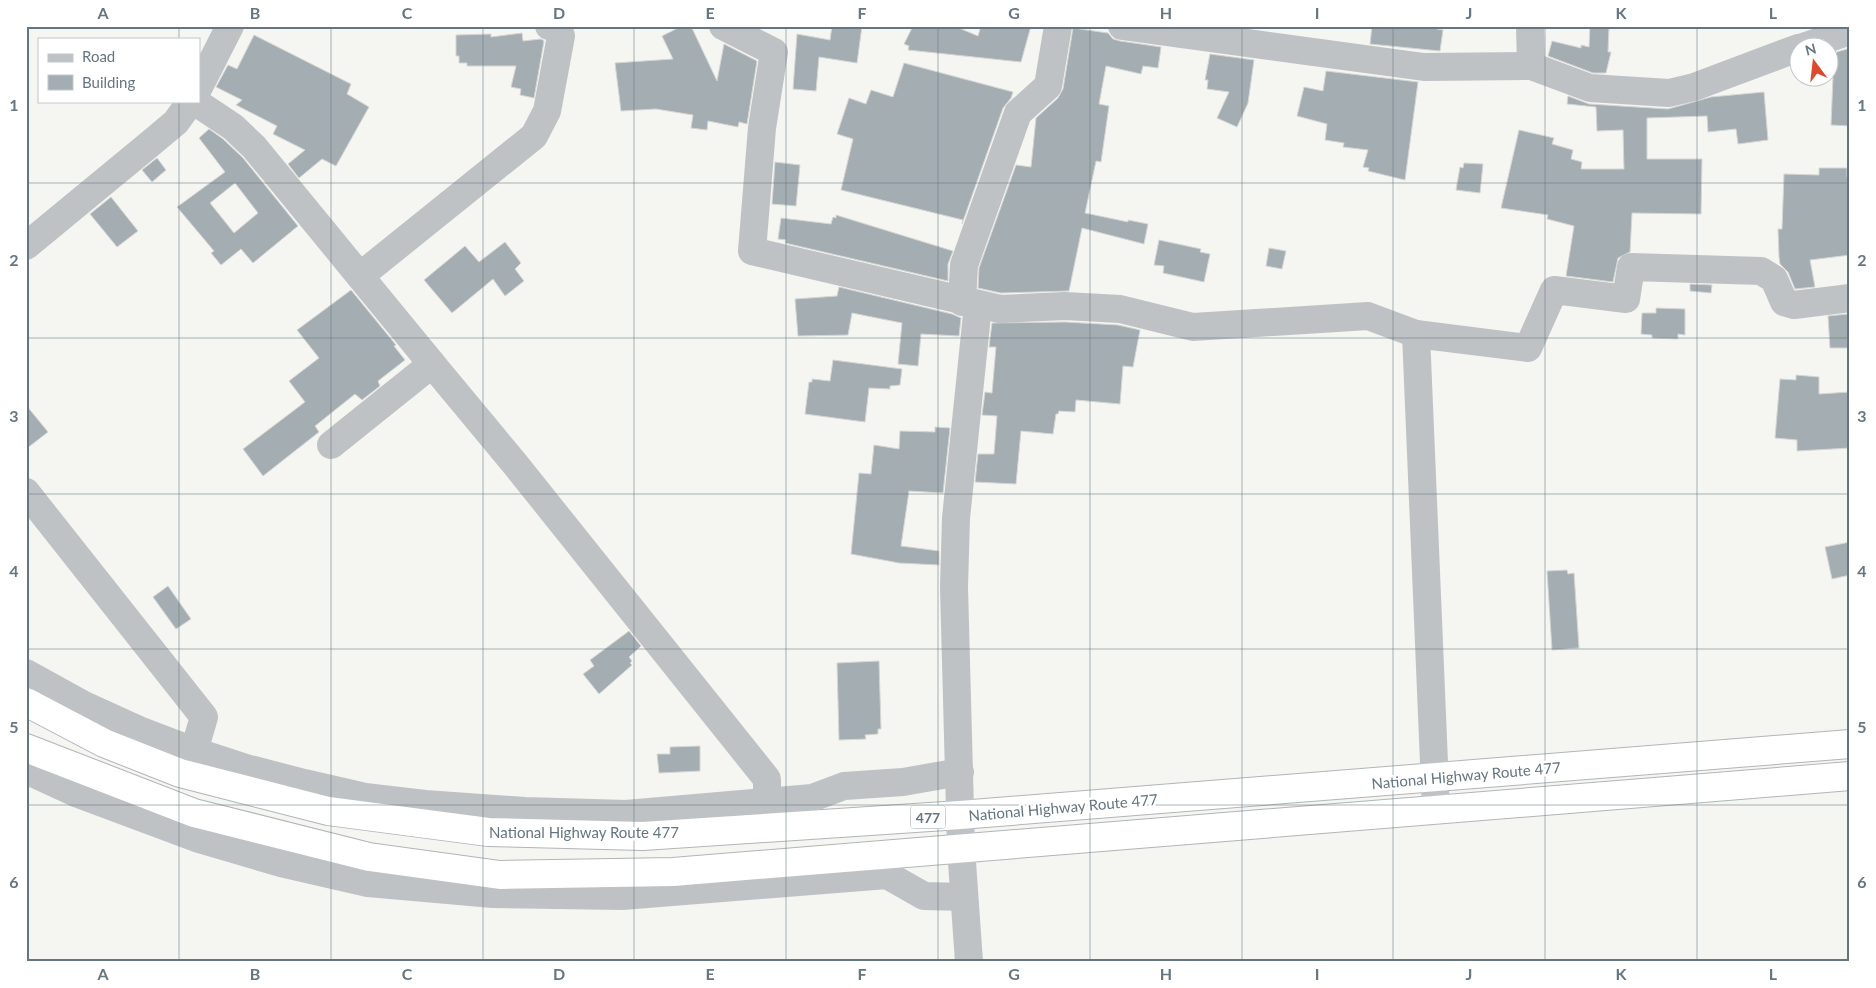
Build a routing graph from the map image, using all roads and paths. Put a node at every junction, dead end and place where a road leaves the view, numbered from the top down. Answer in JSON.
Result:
{"nodes":[{"id":1,"x":230,"y":26,"type":"edge"},
{"id":2,"x":548,"y":26,"type":"edge"},
{"id":3,"x":723,"y":26,"type":"edge"},
{"id":4,"x":1058,"y":26,"type":"edge"},
{"id":5,"x":1122,"y":26,"type":"edge"},
{"id":6,"x":1530,"y":26,"type":"edge"},
{"id":7,"x":1850,"y":31,"type":"edge"},
{"id":8,"x":1829,"y":38,"type":"edge"},
{"id":9,"x":1788,"y":52,"type":"edge"},
{"id":10,"x":1530,"y":66,"type":"junction"},
{"id":11,"x":200,"y":85,"type":"edge"},
{"id":12,"x":191,"y":102,"type":"edge"},
{"id":13,"x":194,"y":102,"type":"edge"},
{"id":14,"x":26,"y":246,"type":"edge"},
{"id":15,"x":360,"y":276,"type":"junction"},
{"id":16,"x":1850,"y":298,"type":"edge"},
{"id":17,"x":970,"y":303,"type":"junction"},
{"id":18,"x":1416,"y":334,"type":"junction"},
{"id":19,"x":432,"y":364,"type":"junction"},
{"id":20,"x":331,"y":445,"type":"dead end"},
{"id":21,"x":26,"y":492,"type":"edge"},
{"id":22,"x":26,"y":673,"type":"edge"},
{"id":23,"x":26,"y":702,"type":"edge"},
{"id":24,"x":1850,"y":744,"type":"edge"},
{"id":25,"x":26,"y":748,"type":"edge"},
{"id":26,"x":194,"y":751,"type":"junction"},
{"id":27,"x":26,"y":770,"type":"edge"},
{"id":28,"x":960,"y":772,"type":"junction"},
{"id":29,"x":1850,"y":776,"type":"edge"},
{"id":30,"x":1434,"y":777,"type":"junction"},
{"id":31,"x":1436,"y":810,"type":"junction"},
{"id":32,"x":767,"y":815,"type":"junction"},
{"id":33,"x":960,"y":815,"type":"junction"},
{"id":34,"x":961,"y":848,"type":"junction"},
{"id":35,"x":964,"y":897,"type":"junction"},
{"id":36,"x":969,"y":962,"type":"edge"}],
"edges":[{"from":1,"to":11,"type":"street"},
{"from":2,"to":15,"type":"street"},
{"from":3,"to":17,"type":"street"},
{"from":4,"to":17,"type":"street"},
{"from":5,"to":10,"type":"street"},
{"from":6,"to":10,"type":"street"},
{"from":7,"to":8,"type":"street"},
{"from":9,"to":10,"type":"street"},
{"from":12,"to":14,"type":"street"},
{"from":13,"to":15,"type":"street"},
{"from":15,"to":19,"type":"street"},
{"from":16,"to":18,"type":"street"},
{"from":17,"to":18,"type":"street"},
{"from":17,"to":28,"type":"street"},
{"from":18,"to":30,"type":"street"},
{"from":19,"to":20,"type":"street"},
{"from":19,"to":32,"type":"street"},
{"from":21,"to":26,"type":"street"},
{"from":22,"to":26,"type":"street"},
{"from":23,"to":32,"type":"highway","name":"National Highway Route 477","number":"477"},
{"from":24,"to":30,"type":"highway","name":"National Highway Route 477","number":"477"},
{"from":25,"to":34,"type":"highway","number":"477"},
{"from":26,"to":32,"type":"street"},
{"from":27,"to":35,"type":"street"},
{"from":28,"to":32,"type":"street"},
{"from":28,"to":33,"type":"street"},
{"from":29,"to":31,"type":"highway","number":"477"},
{"from":30,"to":31,"type":"street"},
{"from":30,"to":33,"type":"highway","name":"National Highway Route 477","number":"477"},
{"from":31,"to":34,"type":"highway","number":"477"},
{"from":32,"to":33,"type":"highway","name":"National Highway Route 477","number":"477"},
{"from":33,"to":34,"type":"street"},
{"from":34,"to":35,"type":"street"},
{"from":35,"to":36,"type":"street"}]}
